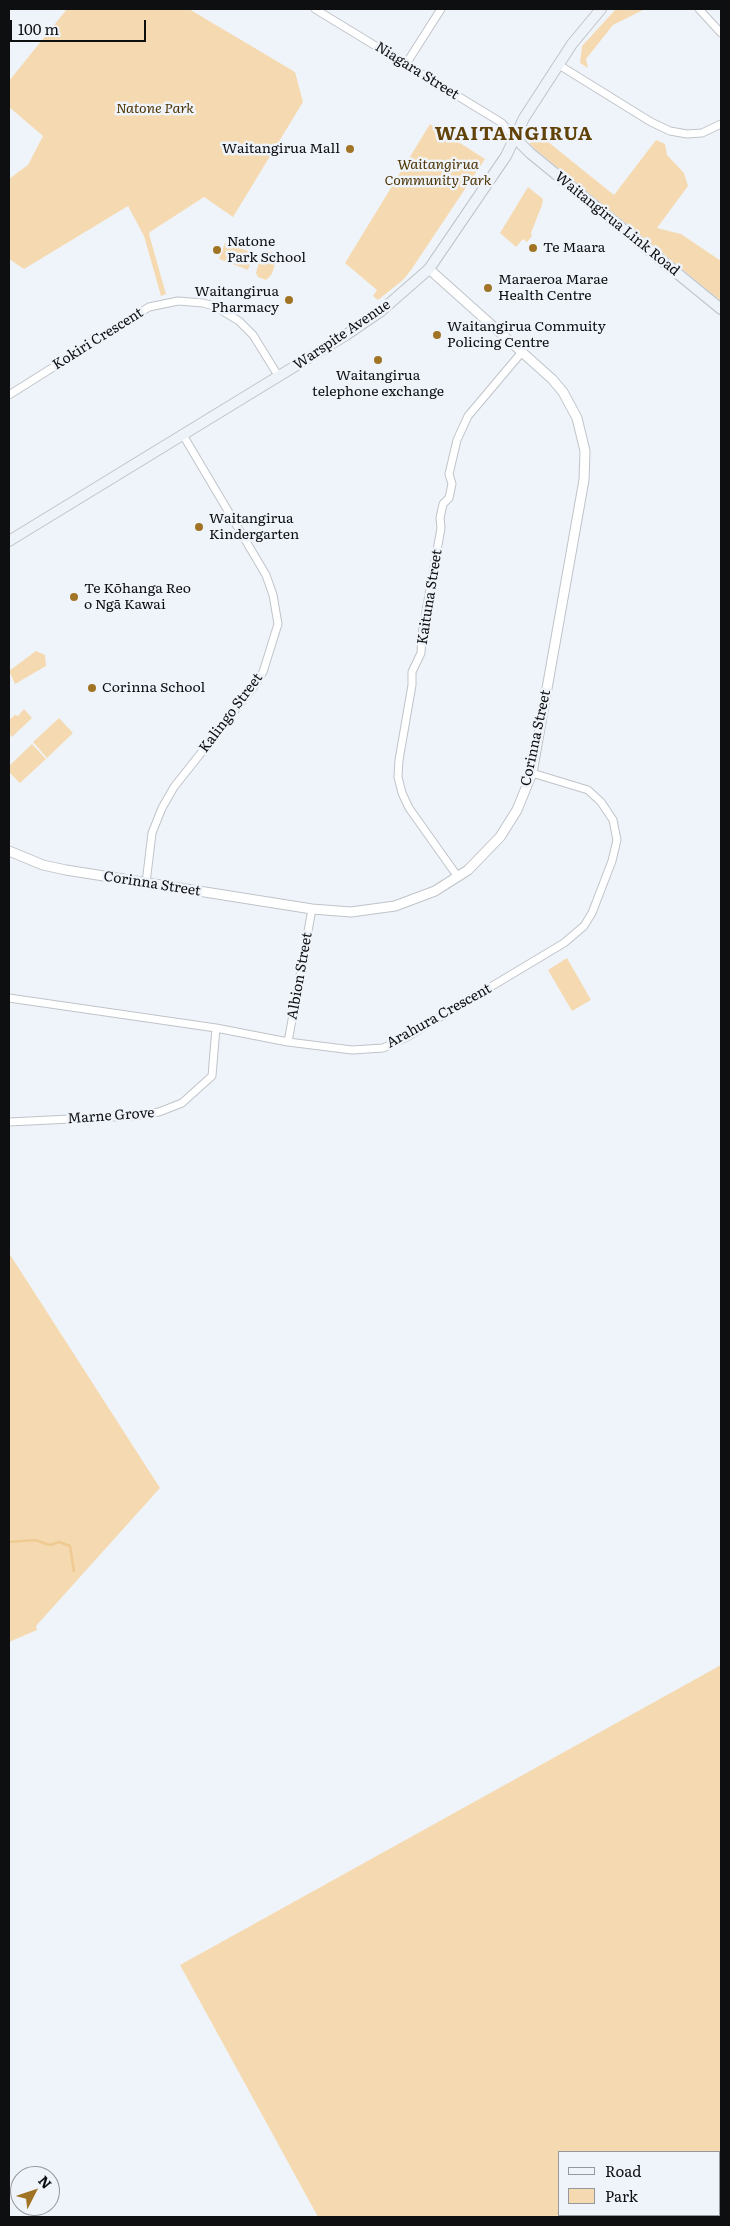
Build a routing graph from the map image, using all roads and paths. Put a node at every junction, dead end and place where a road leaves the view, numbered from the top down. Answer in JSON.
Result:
{"nodes":[{"id":1,"x":315,"y":9,"type":"edge"},
{"id":2,"x":440,"y":9,"type":"edge"},
{"id":3,"x":601,"y":9,"type":"edge"},
{"id":4,"x":698,"y":9,"type":"edge"},
{"id":5,"x":721,"y":32,"type":"edge"},
{"id":6,"x":406,"y":64,"type":"junction"},
{"id":7,"x":559,"y":65,"type":"junction"},
{"id":8,"x":721,"y":124,"type":"edge"},
{"id":9,"x":515,"y":138,"type":"junction"},
{"id":10,"x":428,"y":269,"type":"junction"},
{"id":11,"x":721,"y":309,"type":"edge"},
{"id":12,"x":522,"y":352,"type":"junction"},
{"id":13,"x":279,"y":376,"type":"junction"},
{"id":14,"x":9,"y":394,"type":"edge"},
{"id":15,"x":183,"y":435,"type":"junction"},
{"id":16,"x":9,"y":541,"type":"edge"},
{"id":17,"x":532,"y":773,"type":"junction"},
{"id":18,"x":9,"y":851,"type":"edge"},
{"id":19,"x":458,"y":877,"type":"junction"},
{"id":20,"x":146,"y":883,"type":"junction"},
{"id":21,"x":312,"y":909,"type":"junction"},
{"id":22,"x":9,"y":998,"type":"edge"},
{"id":23,"x":216,"y":1028,"type":"junction"},
{"id":24,"x":288,"y":1042,"type":"junction"},
{"id":25,"x":9,"y":1122,"type":"edge"}],
"edges":[{"from":1,"to":6,"type":"street","name":"Niagara Street"},
{"from":2,"to":6,"type":"street"},
{"from":3,"to":7,"type":"main road","name":"Warspite Avenue"},
{"from":4,"to":5,"type":"street"},
{"from":6,"to":9,"type":"street","name":"Niagara Street"},
{"from":7,"to":8,"type":"street"},
{"from":7,"to":9,"type":"main road","name":"Warspite Avenue"},
{"from":9,"to":10,"type":"main road","name":"Warspite Avenue"},
{"from":9,"to":11,"type":"main road","name":"Waitangirua Link Road"},
{"from":10,"to":12,"type":"street","name":"Corinna Street"},
{"from":10,"to":13,"type":"main road","name":"Warspite Avenue"},
{"from":12,"to":17,"type":"street","name":"Corinna Street"},
{"from":12,"to":19,"type":"street","name":"Kaituna Street"},
{"from":13,"to":14,"type":"street","name":"Kokiri Crescent"},
{"from":13,"to":15,"type":"main road","name":"Warspite Avenue"},
{"from":15,"to":16,"type":"main road","name":"Warspite Avenue"},
{"from":15,"to":20,"type":"street","name":"Kalingo Street"},
{"from":17,"to":19,"type":"street","name":"Corinna Street"},
{"from":17,"to":24,"type":"street","name":"Arahura Crescent"},
{"from":18,"to":20,"type":"street","name":"Corinna Street"},
{"from":19,"to":21,"type":"street","name":"Corinna Street"},
{"from":20,"to":21,"type":"street","name":"Corinna Street"},
{"from":21,"to":24,"type":"street","name":"Albion Street"},
{"from":22,"to":23,"type":"street","name":"Arahura Crescent"},
{"from":23,"to":24,"type":"street","name":"Arahura Crescent"},
{"from":23,"to":25,"type":"street","name":"Marne Grove"}]}
